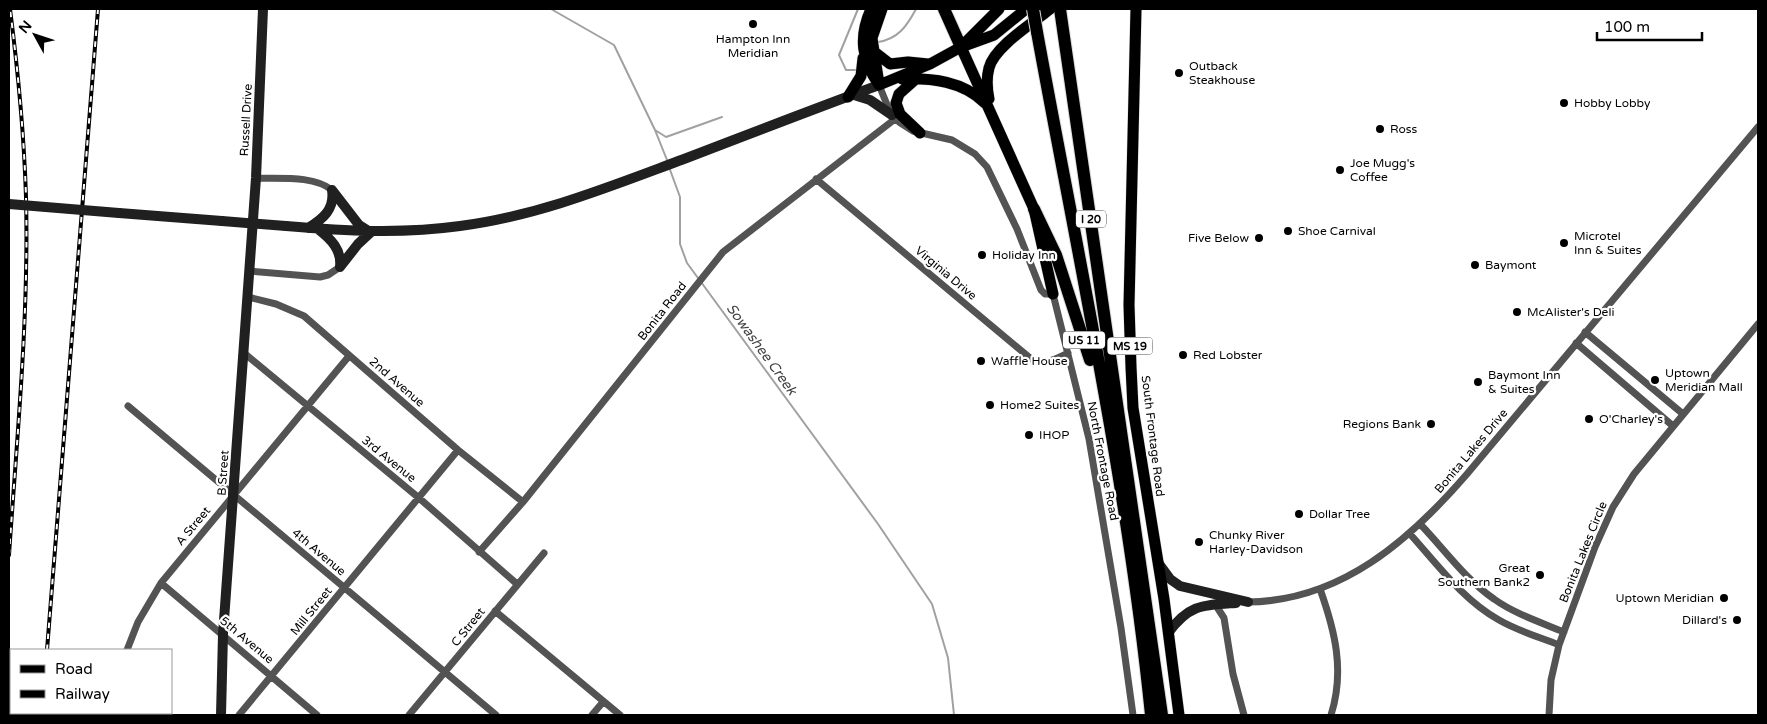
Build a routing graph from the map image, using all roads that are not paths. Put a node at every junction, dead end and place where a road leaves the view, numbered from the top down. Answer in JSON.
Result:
{"nodes":[{"id":1,"x":263,"y":9,"type":"edge"},
{"id":2,"x":870,"y":9,"type":"edge"},
{"id":3,"x":882,"y":9,"type":"edge"},
{"id":4,"x":944,"y":9,"type":"edge"},
{"id":5,"x":999,"y":9,"type":"edge"},
{"id":6,"x":1026,"y":9,"type":"edge"},
{"id":7,"x":1033,"y":9,"type":"edge"},
{"id":8,"x":1129,"y":9,"type":"edge"},
{"id":9,"x":1136,"y":9,"type":"edge"},
{"id":10,"x":1057,"y":10,"type":"edge"},
{"id":11,"x":1135,"y":25,"type":"junction"},
{"id":12,"x":961,"y":47,"type":"junction"},
{"id":13,"x":868,"y":52,"type":"junction"},
{"id":14,"x":934,"y":62,"type":"junction"},
{"id":15,"x":916,"y":79,"type":"junction"},
{"id":16,"x":894,"y":80,"type":"junction"},
{"id":17,"x":879,"y":85,"type":"junction"},
{"id":18,"x":851,"y":96,"type":"junction"},
{"id":19,"x":990,"y":108,"type":"junction"},
{"id":20,"x":893,"y":117,"type":"junction"},
{"id":21,"x":1758,"y":126,"type":"edge"},
{"id":22,"x":920,"y":133,"type":"junction"},
{"id":23,"x":256,"y":178,"type":"junction"},
{"id":24,"x":816,"y":179,"type":"junction"},
{"id":25,"x":332,"y":190,"type":"junction"},
{"id":26,"x":9,"y":204,"type":"edge"},
{"id":27,"x":1034,"y":209,"type":"junction"},
{"id":28,"x":307,"y":228,"type":"junction"},
{"id":29,"x":318,"y":229,"type":"junction"},
{"id":30,"x":251,"y":232,"type":"joint"},
{"id":31,"x":371,"y":232,"type":"junction"},
{"id":32,"x":340,"y":267,"type":"junction"},
{"id":33,"x":249,"y":271,"type":"junction"},
{"id":34,"x":1053,"y":294,"type":"junction"},
{"id":35,"x":248,"y":297,"type":"junction"},
{"id":36,"x":1758,"y":324,"type":"edge"},
{"id":37,"x":1585,"y":332,"type":"junction"},
{"id":38,"x":1576,"y":343,"type":"junction"},
{"id":39,"x":244,"y":353,"type":"junction"},
{"id":40,"x":1068,"y":353,"type":"junction"},
{"id":41,"x":349,"y":356,"type":"junction"},
{"id":42,"x":1105,"y":405,"type":"junction"},
{"id":43,"x":128,"y":406,"type":"dead end"},
{"id":44,"x":308,"y":407,"type":"junction"},
{"id":45,"x":1683,"y":414,"type":"junction"},
{"id":46,"x":1673,"y":426,"type":"junction"},
{"id":47,"x":458,"y":450,"type":"junction"},
{"id":48,"x":234,"y":495,"type":"junction"},
{"id":49,"x":419,"y":498,"type":"junction"},
{"id":50,"x":523,"y":502,"type":"junction"},
{"id":51,"x":1420,"y":524,"type":"junction"},
{"id":52,"x":1410,"y":534,"type":"junction"},
{"id":53,"x":479,"y":552,"type":"junction"},
{"id":54,"x":544,"y":553,"type":"dead end"},
{"id":55,"x":1158,"y":562,"type":"junction"},
{"id":56,"x":161,"y":583,"type":"junction"},
{"id":57,"x":517,"y":584,"type":"junction"},
{"id":58,"x":344,"y":587,"type":"junction"},
{"id":59,"x":1320,"y":589,"type":"junction"},
{"id":60,"x":1248,"y":602,"type":"junction"},
{"id":61,"x":1215,"y":604,"type":"junction"},
{"id":62,"x":495,"y":611,"type":"junction"},
{"id":63,"x":1564,"y":632,"type":"junction"},
{"id":64,"x":1168,"y":633,"type":"junction"},
{"id":65,"x":223,"y":634,"type":"junction"},
{"id":66,"x":1559,"y":645,"type":"junction"},
{"id":67,"x":127,"y":649,"type":"edge"},
{"id":68,"x":445,"y":672,"type":"junction"},
{"id":69,"x":273,"y":677,"type":"junction"},
{"id":70,"x":603,"y":702,"type":"junction"},
{"id":71,"x":222,"y":715,"type":"edge"},
{"id":72,"x":239,"y":715,"type":"edge"},
{"id":73,"x":317,"y":715,"type":"edge"},
{"id":74,"x":409,"y":715,"type":"edge"},
{"id":75,"x":496,"y":715,"type":"edge"},
{"id":76,"x":592,"y":715,"type":"edge"},
{"id":77,"x":620,"y":715,"type":"edge"},
{"id":78,"x":1133,"y":715,"type":"edge"},
{"id":79,"x":1151,"y":715,"type":"edge"},
{"id":80,"x":1162,"y":715,"type":"edge"},
{"id":81,"x":1179,"y":715,"type":"edge"},
{"id":82,"x":1244,"y":715,"type":"edge"},
{"id":83,"x":1331,"y":715,"type":"edge"},
{"id":84,"x":1549,"y":715,"type":"edge"}],
"edges":[{"from":1,"to":23,"type":"main road","name":"Russell Drive"},
{"from":2,"to":13,"type":"main road"},
{"from":3,"to":13,"type":"main road"},
{"from":4,"to":12,"type":"highway"},
{"from":5,"to":12,"type":"main road"},
{"from":6,"to":12,"type":"main road"},
{"from":7,"to":42,"type":"highway","number":"I 20","bridge":true},
{"from":8,"to":11,"type":"main road"},
{"from":9,"to":11,"type":"main road","name":"South Frontage Road","number":"MS 19"},
{"from":10,"to":19,"type":"main road"},
{"from":10,"to":80,"type":"highway","number":"I 20"},
{"from":11,"to":55,"type":"main road","name":"South Frontage Road","number":"MS 19"},
{"from":12,"to":14,"type":"main road"},
{"from":12,"to":19,"type":"main road"},
{"from":13,"to":14,"type":"main road"},
{"from":13,"to":17,"type":"main road"},
{"from":13,"to":18,"type":"main road"},
{"from":14,"to":15,"type":"main road"},
{"from":14,"to":16,"type":"main road"},
{"from":15,"to":16,"type":"main road","number":"US 11"},
{"from":15,"to":19,"type":"main road","number":"US 11"},
{"from":15,"to":22,"type":"main road"},
{"from":16,"to":17,"type":"main road","number":"US 11"},
{"from":17,"to":18,"type":"main road"},
{"from":17,"to":20,"type":"street"},
{"from":18,"to":20,"type":"main road"},
{"from":18,"to":31,"type":"main road"},
{"from":19,"to":27,"type":"main road","number":"US 11"},
{"from":20,"to":22,"type":"street"},
{"from":20,"to":24,"type":"street","name":"Bonita Road"},
{"from":21,"to":37,"type":"street","name":"Bonita Lakes Drive"},
{"from":22,"to":34,"type":"street"},
{"from":23,"to":25,"type":"street"},
{"from":23,"to":30,"type":"main road","name":"Russell Drive"},
{"from":24,"to":40,"type":"street","name":"Virginia Drive"},
{"from":24,"to":50,"type":"street","name":"Bonita Road"},
{"from":25,"to":28,"type":"main road"},
{"from":25,"to":31,"type":"main road"},
{"from":26,"to":28,"type":"main road","bridge":true},
{"from":27,"to":34,"type":"main road"},
{"from":27,"to":42,"type":"highway","number":"US 11"},
{"from":28,"to":29,"type":"main road"},
{"from":29,"to":31,"type":"main road"},
{"from":29,"to":32,"type":"main road"},
{"from":30,"to":33,"type":"main road","name":"B Street"},
{"from":31,"to":32,"type":"main road"},
{"from":32,"to":33,"type":"street"},
{"from":33,"to":35,"type":"main road","name":"B Street"},
{"from":34,"to":40,"type":"street","name":"North Frontage Road"},
{"from":35,"to":39,"type":"main road","name":"B Street"},
{"from":35,"to":41,"type":"street","name":"2nd Avenue"},
{"from":36,"to":45,"type":"street","name":"Bonita Lakes Circle"},
{"from":37,"to":38,"type":"street","name":"Bonita Lakes Drive"},
{"from":37,"to":45,"type":"street"},
{"from":38,"to":46,"type":"street"},
{"from":38,"to":51,"type":"street","name":"Bonita Lakes Drive"},
{"from":39,"to":44,"type":"street","name":"3rd Avenue"},
{"from":39,"to":48,"type":"main road","name":"B Street"},
{"from":40,"to":78,"type":"street","name":"North Frontage Road"},
{"from":41,"to":44,"type":"street","name":"A Street"},
{"from":41,"to":47,"type":"street","name":"2nd Avenue"},
{"from":42,"to":79,"type":"highway","number":"I 20"},
{"from":43,"to":48,"type":"street","name":"4th Avenue"},
{"from":44,"to":48,"type":"street","name":"A Street"},
{"from":44,"to":49,"type":"street","name":"3rd Avenue"},
{"from":45,"to":46,"type":"street","name":"Bonita Lakes Circle"},
{"from":46,"to":63,"type":"street","name":"Bonita Lakes Circle"},
{"from":47,"to":49,"type":"street","name":"Mill Street"},
{"from":47,"to":50,"type":"street","name":"2nd Avenue"},
{"from":48,"to":56,"type":"street","name":"A Street"},
{"from":48,"to":58,"type":"street","name":"4th Avenue"},
{"from":48,"to":65,"type":"main road","name":"B Street"},
{"from":49,"to":53,"type":"street","name":"3rd Avenue"},
{"from":49,"to":58,"type":"street","name":"Mill Street"},
{"from":50,"to":53,"type":"street","name":"Bonita Road"},
{"from":51,"to":52,"type":"street","name":"Bonita Lakes Drive"},
{"from":51,"to":63,"type":"street"},
{"from":52,"to":59,"type":"street","name":"Bonita Lakes Drive"},
{"from":52,"to":66,"type":"street"},
{"from":53,"to":57,"type":"street","name":"3rd Avenue"},
{"from":54,"to":57,"type":"street","name":"C Street"},
{"from":55,"to":60,"type":"main road"},
{"from":55,"to":64,"type":"main road","name":"South Frontage Road","number":"MS 19"},
{"from":56,"to":65,"type":"street","name":"5th Avenue"},
{"from":56,"to":67,"type":"street","name":"A Street"},
{"from":57,"to":62,"type":"street","name":"C Street"},
{"from":58,"to":68,"type":"street","name":"4th Avenue"},
{"from":58,"to":69,"type":"street","name":"Mill Street"},
{"from":59,"to":60,"type":"street","name":"Bonita Lakes Drive"},
{"from":59,"to":83,"type":"street"},
{"from":60,"to":61,"type":"main road"},
{"from":61,"to":64,"type":"main road"},
{"from":61,"to":82,"type":"street"},
{"from":62,"to":68,"type":"street","name":"C Street"},
{"from":62,"to":70,"type":"street"},
{"from":63,"to":66,"type":"street","name":"Bonita Lakes Circle"},
{"from":64,"to":81,"type":"main road","name":"South Frontage Road","number":"MS 19"},
{"from":65,"to":69,"type":"street","name":"5th Avenue"},
{"from":65,"to":71,"type":"main road","name":"B Street"},
{"from":66,"to":84,"type":"street","name":"Bonita Lakes Circle"},
{"from":68,"to":74,"type":"street","name":"C Street"},
{"from":68,"to":75,"type":"street","name":"4th Avenue"},
{"from":69,"to":72,"type":"street","name":"Mill Street"},
{"from":69,"to":73,"type":"street","name":"5th Avenue"},
{"from":70,"to":76,"type":"street"},
{"from":70,"to":77,"type":"street"}]}
